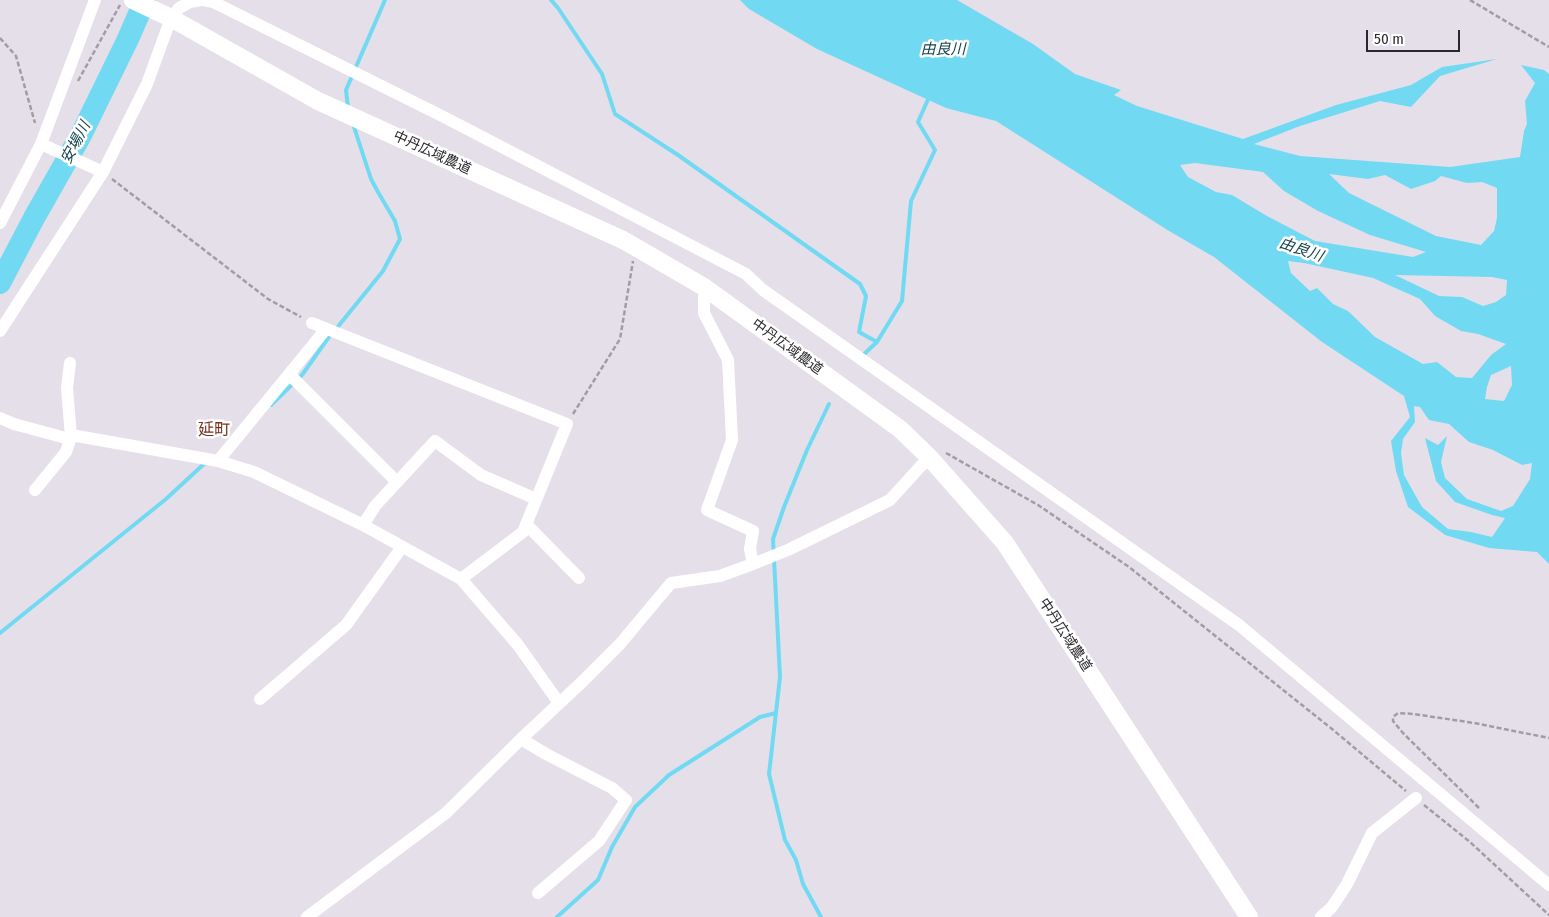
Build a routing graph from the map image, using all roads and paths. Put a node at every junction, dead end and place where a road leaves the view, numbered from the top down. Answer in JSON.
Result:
{"nodes":[{"id":1,"x":95,"y":0,"type":"edge"},
{"id":2,"x":127,"y":0,"type":"edge"},
{"id":3,"x":202,"y":0,"type":"edge"},
{"id":4,"x":1470,"y":0,"type":"edge"},
{"id":5,"x":168,"y":17,"type":"junction"},
{"id":6,"x":0,"y":38,"type":"edge"},
{"id":7,"x":1549,"y":47,"type":"edge"},
{"id":8,"x":74,"y":85,"type":"dead end"},
{"id":9,"x":41,"y":144,"type":"junction"},
{"id":10,"x":103,"y":172,"type":"junction"},
{"id":11,"x":0,"y":223,"type":"edge"},
{"id":12,"x":637,"y":248,"type":"junction"},
{"id":13,"x":704,"y":287,"type":"junction"},
{"id":14,"x":312,"y":323,"type":"joint"},
{"id":15,"x":326,"y":328,"type":"junction"},
{"id":16,"x":0,"y":331,"type":"edge"},
{"id":17,"x":70,"y":363,"type":"dead end"},
{"id":18,"x":289,"y":374,"type":"junction"},
{"id":19,"x":0,"y":418,"type":"edge"},
{"id":20,"x":567,"y":424,"type":"junction"},
{"id":21,"x":71,"y":437,"type":"junction"},
{"id":22,"x":935,"y":454,"type":"junction"},
{"id":23,"x":218,"y":461,"type":"junction"},
{"id":24,"x":397,"y":482,"type":"junction"},
{"id":25,"x":35,"y":490,"type":"dead end"},
{"id":26,"x":536,"y":499,"type":"junction"},
{"id":27,"x":526,"y":524,"type":"junction"},
{"id":28,"x":363,"y":525,"type":"junction"},
{"id":29,"x":402,"y":546,"type":"junction"},
{"id":30,"x":758,"y":562,"type":"junction"},
{"id":31,"x":579,"y":578,"type":"dead end"},
{"id":32,"x":461,"y":579,"type":"junction"},
{"id":33,"x":260,"y":699,"type":"dead end"},
{"id":34,"x":559,"y":703,"type":"junction"},
{"id":35,"x":1549,"y":738,"type":"edge"},
{"id":36,"x":521,"y":739,"type":"junction"},
{"id":37,"x":1416,"y":798,"type":"junction"},
{"id":38,"x":1481,"y":811,"type":"dead end"},
{"id":39,"x":1492,"y":836,"type":"junction"},
{"id":40,"x":1483,"y":854,"type":"junction"},
{"id":41,"x":1549,"y":885,"type":"edge"},
{"id":42,"x":538,"y":893,"type":"dead end"},
{"id":43,"x":1549,"y":915,"type":"edge"},
{"id":44,"x":307,"y":917,"type":"edge"},
{"id":45,"x":1249,"y":917,"type":"edge"},
{"id":46,"x":1321,"y":917,"type":"edge"}],
"edges":[{"from":1,"to":9,"type":"street"},
{"from":2,"to":5,"type":"street","name":"中丹広域農道"},
{"from":2,"to":8,"type":"path"},
{"from":3,"to":5,"type":"street"},
{"from":3,"to":39,"type":"street"},
{"from":4,"to":7,"type":"path"},
{"from":5,"to":10,"type":"street"},
{"from":5,"to":12,"type":"street","name":"中丹広域農道"},
{"from":6,"to":9,"type":"path"},
{"from":9,"to":10,"type":"street"},
{"from":9,"to":11,"type":"street"},
{"from":10,"to":14,"type":"path"},
{"from":10,"to":16,"type":"street"},
{"from":12,"to":13,"type":"street","name":"中丹広域農道"},
{"from":12,"to":20,"type":"path"},
{"from":13,"to":22,"type":"street","name":"中丹広域農道"},
{"from":13,"to":30,"type":"street"},
{"from":14,"to":15,"type":"street"},
{"from":15,"to":18,"type":"street"},
{"from":15,"to":20,"type":"street"},
{"from":17,"to":21,"type":"street"},
{"from":18,"to":23,"type":"street"},
{"from":18,"to":24,"type":"street"},
{"from":19,"to":21,"type":"street"},
{"from":20,"to":26,"type":"street"},
{"from":21,"to":23,"type":"street"},
{"from":21,"to":25,"type":"street"},
{"from":22,"to":30,"type":"street"},
{"from":22,"to":37,"type":"path"},
{"from":22,"to":45,"type":"street","name":"中丹広域農道"},
{"from":23,"to":28,"type":"street"},
{"from":24,"to":26,"type":"street"},
{"from":24,"to":28,"type":"street"},
{"from":26,"to":27,"type":"street"},
{"from":27,"to":31,"type":"street"},
{"from":27,"to":32,"type":"street"},
{"from":28,"to":29,"type":"street"},
{"from":29,"to":32,"type":"street"},
{"from":29,"to":33,"type":"street"},
{"from":30,"to":34,"type":"street"},
{"from":32,"to":34,"type":"street"},
{"from":34,"to":36,"type":"street"},
{"from":35,"to":38,"type":"path"},
{"from":36,"to":42,"type":"street"},
{"from":36,"to":44,"type":"street"},
{"from":37,"to":40,"type":"path"},
{"from":37,"to":46,"type":"street"},
{"from":39,"to":40,"type":"path"},
{"from":39,"to":41,"type":"street"},
{"from":40,"to":43,"type":"path"}]}
